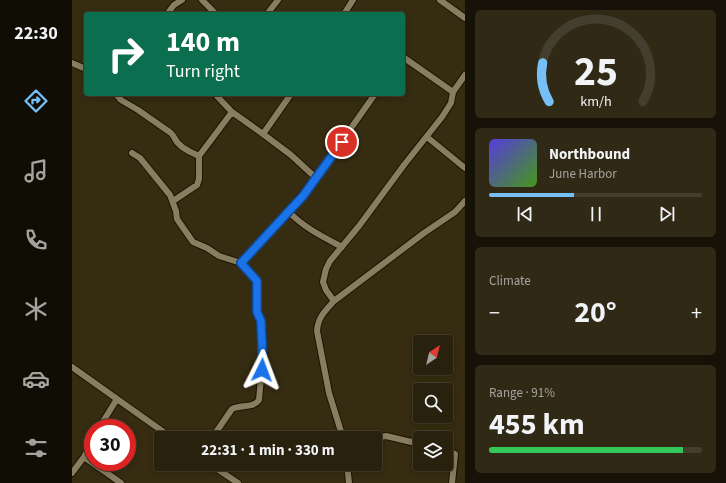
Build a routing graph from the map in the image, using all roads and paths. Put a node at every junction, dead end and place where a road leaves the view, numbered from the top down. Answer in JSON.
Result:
{"nodes":[{"id":1,"x":182,"y":0,"type":"edge"},
{"id":2,"x":202,"y":0,"type":"edge"},
{"id":3,"x":278,"y":0,"type":"edge"},
{"id":4,"x":353,"y":0,"type":"edge"},
{"id":5,"x":440,"y":0,"type":"edge"},
{"id":6,"x":169,"y":12,"type":"edge"},
{"id":7,"x":214,"y":12,"type":"edge"},
{"id":8,"x":269,"y":12,"type":"edge"},
{"id":9,"x":347,"y":12,"type":"edge"},
{"id":10,"x":465,"y":18,"type":"edge"},
{"id":11,"x":405,"y":58,"type":"edge"},
{"id":12,"x":72,"y":63,"type":"edge"},
{"id":13,"x":84,"y":68,"type":"edge"},
{"id":14,"x":465,"y":75,"type":"edge"},
{"id":15,"x":453,"y":92,"type":"junction"},
{"id":16,"x":118,"y":96,"type":"edge"},
{"id":17,"x":217,"y":96,"type":"edge"},
{"id":18,"x":290,"y":96,"type":"edge"},
{"id":19,"x":374,"y":96,"type":"edge"},
{"id":20,"x":232,"y":112,"type":"junction"},
{"id":21,"x":263,"y":134,"type":"junction"},
{"id":22,"x":427,"y":137,"type":"junction"},
{"id":23,"x":132,"y":153,"type":"dead end"},
{"id":24,"x":200,"y":156,"type":"junction"},
{"id":25,"x":465,"y":168,"type":"edge"},
{"id":26,"x":316,"y":178,"type":"junction"},
{"id":27,"x":173,"y":201,"type":"junction"},
{"id":28,"x":465,"y":201,"type":"edge"},
{"id":29,"x":288,"y":212,"type":"junction"},
{"id":30,"x":342,"y":247,"type":"junction"},
{"id":31,"x":241,"y":263,"type":"junction"},
{"id":32,"x":334,"y":301,"type":"junction"},
{"id":33,"x":72,"y":367,"type":"edge"},
{"id":34,"x":117,"y":399,"type":"junction"},
{"id":35,"x":105,"y":419,"type":"edge"},
{"id":36,"x":162,"y":431,"type":"edge"},
{"id":37,"x":217,"y":431,"type":"edge"},
{"id":38,"x":341,"y":431,"type":"edge"},
{"id":39,"x":382,"y":437,"type":"edge"},
{"id":40,"x":413,"y":442,"type":"edge"},
{"id":41,"x":453,"y":454,"type":"edge"},
{"id":42,"x":84,"y":457,"type":"edge"},
{"id":43,"x":453,"y":468,"type":"edge"},
{"id":44,"x":104,"y":471,"type":"edge"},
{"id":45,"x":220,"y":471,"type":"edge"},
{"id":46,"x":348,"y":471,"type":"edge"},
{"id":47,"x":453,"y":471,"type":"edge"},
{"id":48,"x":72,"y":473,"type":"edge"},
{"id":49,"x":121,"y":483,"type":"edge"},
{"id":50,"x":238,"y":483,"type":"edge"},
{"id":51,"x":349,"y":483,"type":"edge"},
{"id":52,"x":452,"y":483,"type":"edge"}],
"edges":[{"from":1,"to":6,"type":"street"},
{"from":2,"to":7,"type":"street"},
{"from":3,"to":8,"type":"street"},
{"from":4,"to":9,"type":"street"},
{"from":5,"to":10,"type":"street"},
{"from":11,"to":15,"type":"street"},
{"from":12,"to":13,"type":"street"},
{"from":14,"to":15,"type":"street"},
{"from":15,"to":22,"type":"street"},
{"from":16,"to":24,"type":"street"},
{"from":17,"to":20,"type":"street"},
{"from":18,"to":21,"type":"street"},
{"from":19,"to":26,"type":"street"},
{"from":20,"to":21,"type":"street"},
{"from":20,"to":24,"type":"street"},
{"from":21,"to":26,"type":"street"},
{"from":22,"to":25,"type":"street"},
{"from":22,"to":30,"type":"street"},
{"from":23,"to":27,"type":"street"},
{"from":24,"to":27,"type":"street"},
{"from":26,"to":29,"type":"street"},
{"from":27,"to":31,"type":"street"},
{"from":28,"to":32,"type":"street"},
{"from":29,"to":30,"type":"street"},
{"from":29,"to":31,"type":"street"},
{"from":30,"to":32,"type":"street"},
{"from":31,"to":37,"type":"street"},
{"from":32,"to":38,"type":"street"},
{"from":33,"to":34,"type":"street"},
{"from":34,"to":35,"type":"street"},
{"from":34,"to":36,"type":"street"},
{"from":39,"to":40,"type":"street"},
{"from":41,"to":43,"type":"street"},
{"from":42,"to":48,"type":"street"},
{"from":44,"to":49,"type":"street"},
{"from":45,"to":50,"type":"street"},
{"from":46,"to":51,"type":"street"},
{"from":47,"to":52,"type":"street"}]}
